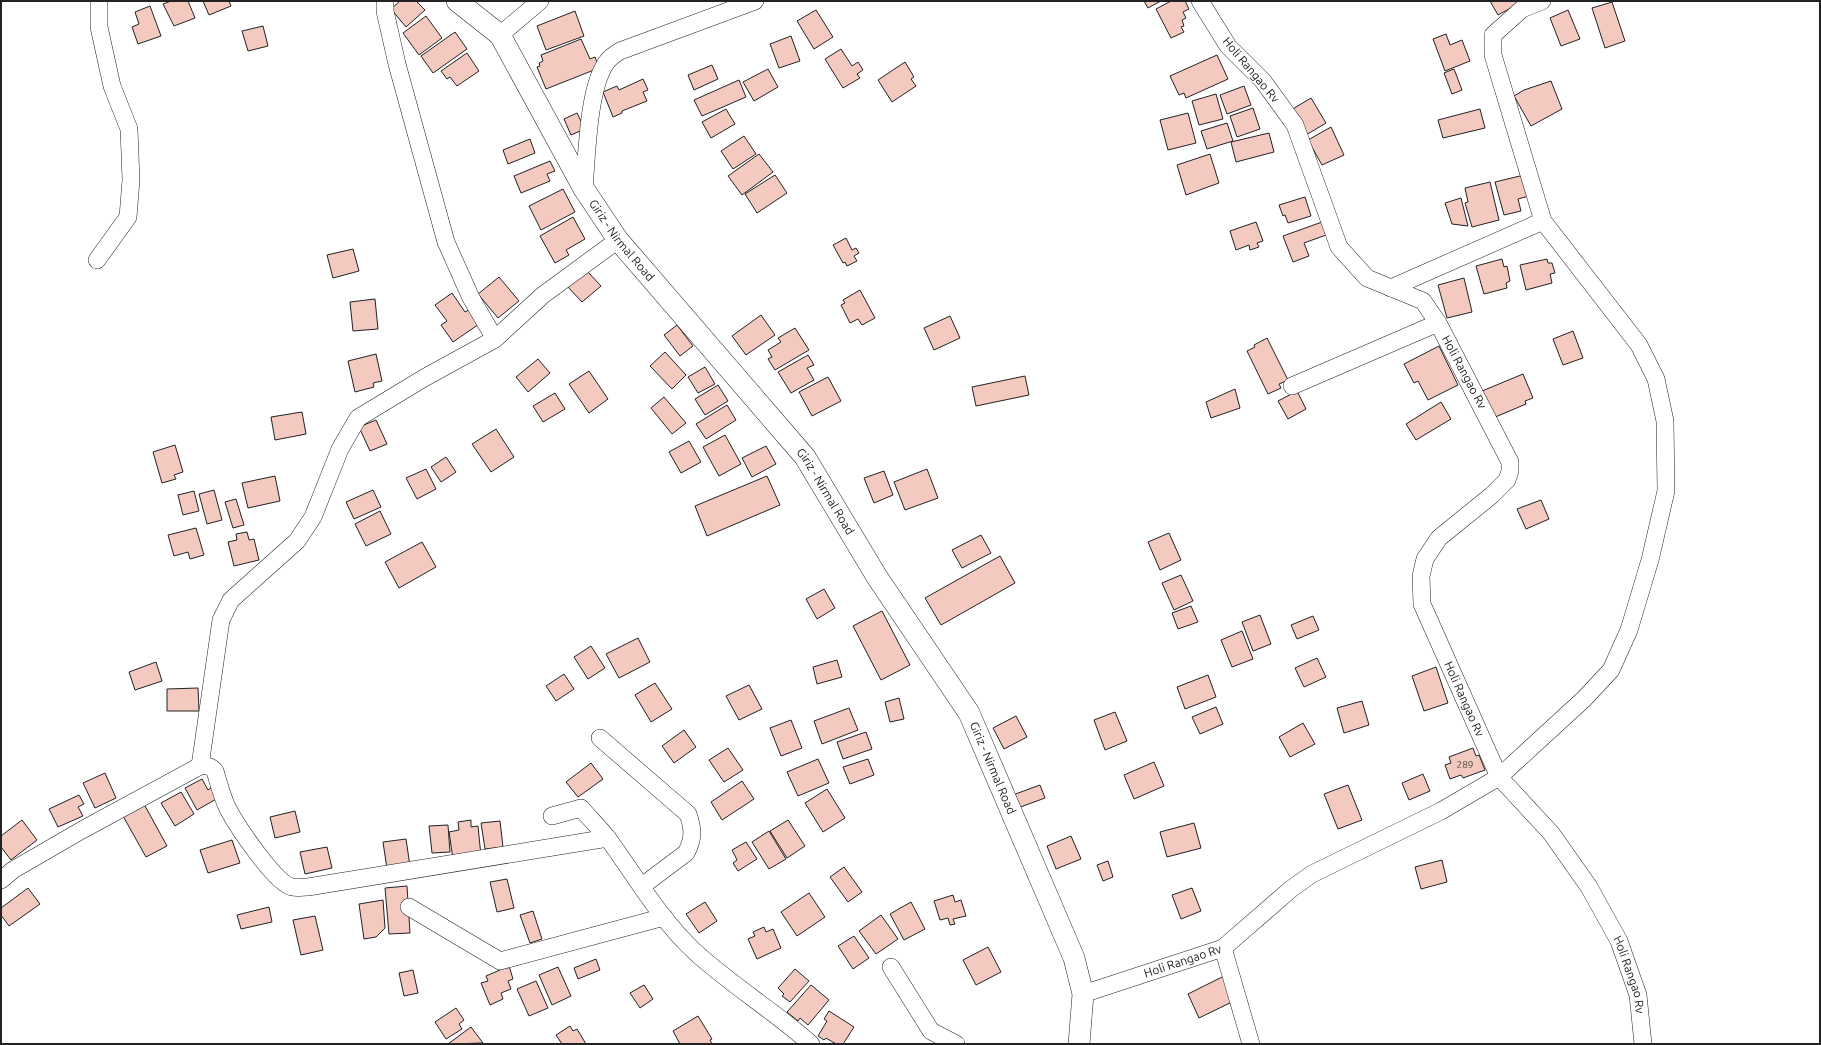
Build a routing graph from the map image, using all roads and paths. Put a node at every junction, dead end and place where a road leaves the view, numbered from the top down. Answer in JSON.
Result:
{"nodes":[{"id":1,"x":99,"y":1,"type":"edge"},
{"id":2,"x":385,"y":1,"type":"edge"},
{"id":3,"x":457,"y":1,"type":"edge"},
{"id":4,"x":540,"y":1,"type":"edge"},
{"id":5,"x":755,"y":1,"type":"edge"},
{"id":6,"x":1200,"y":1,"type":"edge"},
{"id":7,"x":1542,"y":1,"type":"edge"},
{"id":8,"x":500,"y":35,"type":"junction"},
{"id":9,"x":584,"y":189,"type":"junction"},
{"id":10,"x":1543,"y":221,"type":"junction"},
{"id":11,"x":618,"y":240,"type":"junction"},
{"id":12,"x":97,"y":260,"type":"dead end"},
{"id":13,"x":1391,"y":288,"type":"junction"},
{"id":14,"x":1438,"y":323,"type":"junction"},
{"id":15,"x":495,"y":339,"type":"junction"},
{"id":16,"x":1292,"y":386,"type":"dead end"},
{"id":17,"x":600,"y":738,"type":"dead end"},
{"id":18,"x":200,"y":766,"type":"junction"},
{"id":19,"x":1500,"y":777,"type":"junction"},
{"id":20,"x":552,"y":816,"type":"dead end"},
{"id":21,"x":608,"y":838,"type":"junction"},
{"id":22,"x":1,"y":880,"type":"edge"},
{"id":23,"x":642,"y":886,"type":"junction"},
{"id":24,"x":409,"y":907,"type":"dead end"},
{"id":25,"x":664,"y":917,"type":"junction"},
{"id":26,"x":1224,"y":948,"type":"junction"},
{"id":27,"x":891,"y":967,"type":"dead end"},
{"id":28,"x":1083,"y":994,"type":"junction"},
{"id":29,"x":812,"y":1044,"type":"edge"},
{"id":30,"x":956,"y":1044,"type":"edge"},
{"id":31,"x":1079,"y":1044,"type":"edge"},
{"id":32,"x":1251,"y":1044,"type":"edge"},
{"id":33,"x":1643,"y":1044,"type":"edge"}],
"edges":[{"from":1,"to":12,"type":"street"},
{"from":2,"to":15,"type":"street"},
{"from":3,"to":8,"type":"main road","name":"Giriz - Nirmal Road"},
{"from":4,"to":8,"type":"street"},
{"from":5,"to":9,"type":"street"},
{"from":6,"to":13,"type":"street","name":"Holi Rangao Rv"},
{"from":7,"to":10,"type":"street"},
{"from":8,"to":9,"type":"main road","name":"Giriz - Nirmal Road"},
{"from":9,"to":11,"type":"main road","name":"Giriz - Nirmal Road"},
{"from":10,"to":13,"type":"street"},
{"from":10,"to":19,"type":"street"},
{"from":11,"to":15,"type":"street"},
{"from":11,"to":28,"type":"main road","name":"Giriz - Nirmal Road"},
{"from":13,"to":14,"type":"street","name":"Holi Rangao Rv"},
{"from":14,"to":16,"type":"street"},
{"from":14,"to":19,"type":"street","name":"Holi Rangao Rv"},
{"from":15,"to":18,"type":"street"},
{"from":17,"to":23,"type":"street"},
{"from":18,"to":21,"type":"street"},
{"from":18,"to":22,"type":"street"},
{"from":19,"to":26,"type":"street","name":"Holi Rangao Rv"},
{"from":19,"to":33,"type":"street","name":"Holi Rangao Rv"},
{"from":20,"to":21,"type":"street"},
{"from":21,"to":23,"type":"street"},
{"from":23,"to":25,"type":"street"},
{"from":24,"to":25,"type":"street"},
{"from":25,"to":29,"type":"street"},
{"from":26,"to":28,"type":"street","name":"Holi Rangao Rv"},
{"from":26,"to":32,"type":"street"},
{"from":27,"to":30,"type":"street"},
{"from":28,"to":31,"type":"main road","name":"Giriz - Nirmal Road"}]}
